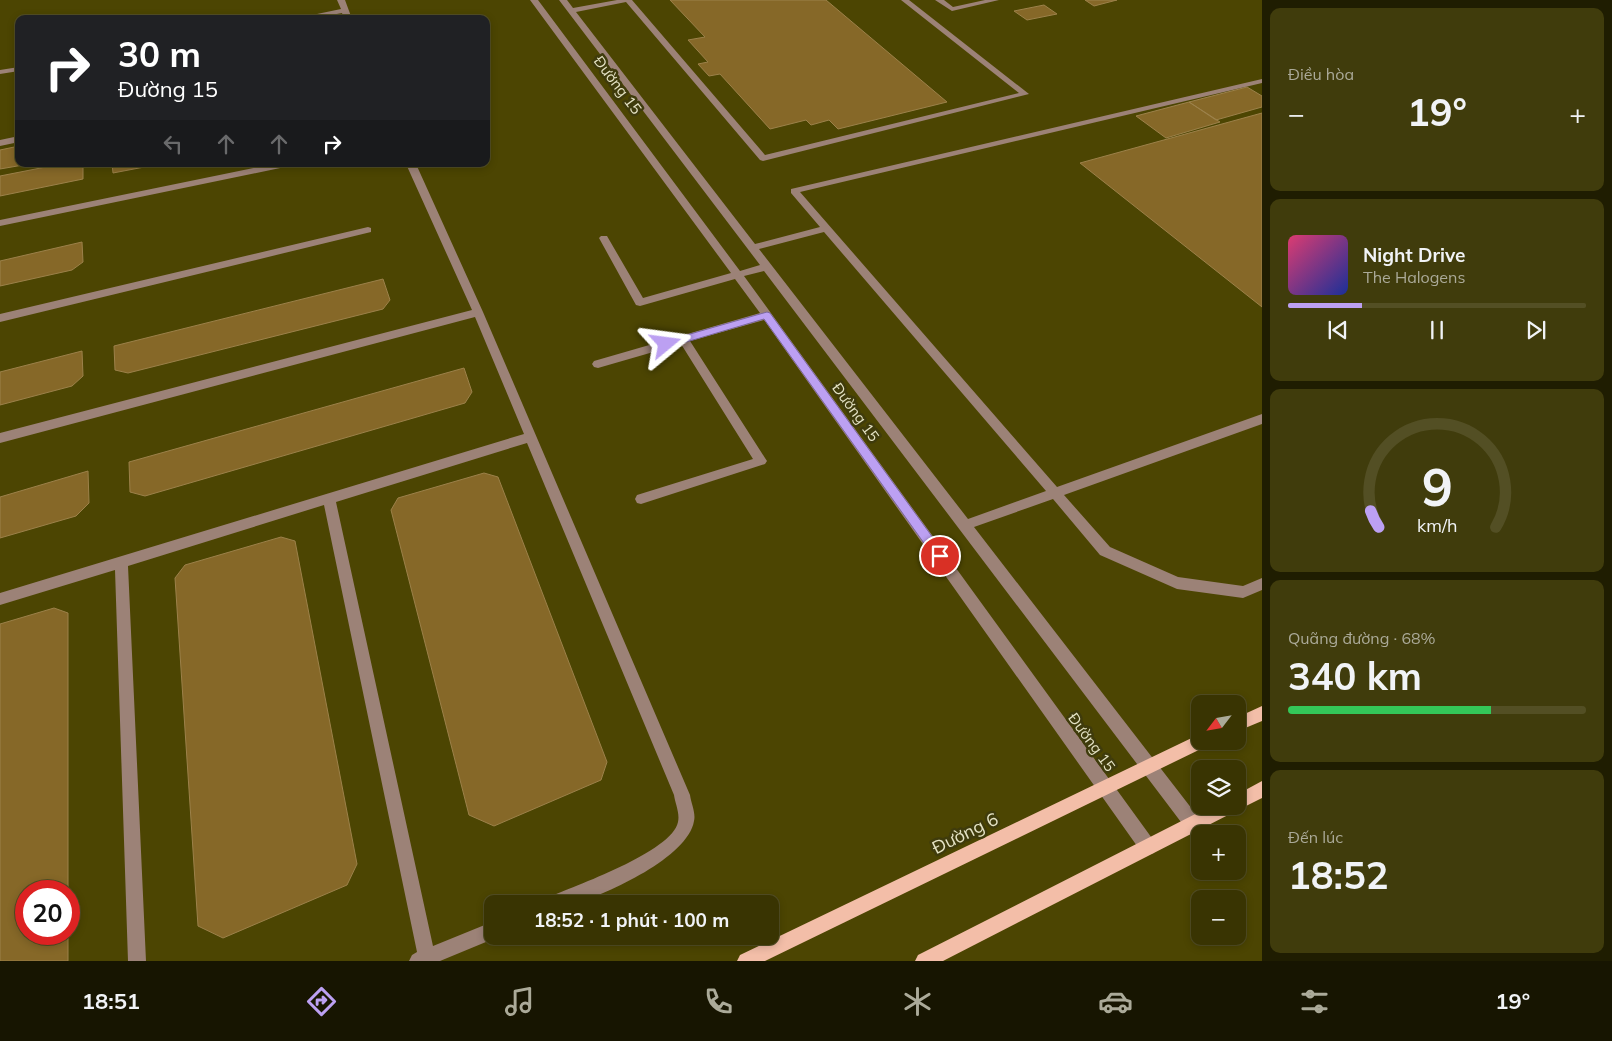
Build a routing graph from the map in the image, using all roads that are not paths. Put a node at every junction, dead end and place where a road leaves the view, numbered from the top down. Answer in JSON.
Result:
{"nodes":[{"id":1,"x":340,"y":0,"type":"edge"},
{"id":2,"x":534,"y":0,"type":"edge"},
{"id":3,"x":563,"y":0,"type":"edge"},
{"id":4,"x":628,"y":0,"type":"edge"},
{"id":5,"x":905,"y":0,"type":"edge"},
{"id":6,"x":939,"y":0,"type":"edge"},
{"id":7,"x":996,"y":0,"type":"edge"},
{"id":8,"x":345,"y":10,"type":"junction"},
{"id":9,"x":571,"y":11,"type":"junction"},
{"id":10,"x":318,"y":15,"type":"edge"},
{"id":11,"x":347,"y":15,"type":"edge"},
{"id":12,"x":15,"y":70,"type":"edge"},
{"id":13,"x":0,"y":72,"type":"edge"},
{"id":14,"x":1262,"y":81,"type":"edge"},
{"id":15,"x":15,"y":140,"type":"edge"},
{"id":16,"x":0,"y":143,"type":"edge"},
{"id":17,"x":271,"y":167,"type":"edge"},
{"id":18,"x":412,"y":167,"type":"edge"},
{"id":19,"x":0,"y":223,"type":"edge"},
{"id":20,"x":826,"y":228,"type":"junction"},
{"id":21,"x":368,"y":230,"type":"dead end"},
{"id":22,"x":604,"y":238,"type":"dead end"},
{"id":23,"x":751,"y":248,"type":"junction"},
{"id":24,"x":765,"y":267,"type":"junction"},
{"id":25,"x":737,"y":274,"type":"junction"},
{"id":26,"x":478,"y":312,"type":"junction"},
{"id":27,"x":767,"y":315,"type":"junction"},
{"id":28,"x":0,"y":318,"type":"edge"},
{"id":29,"x":683,"y":339,"type":"junction"},
{"id":30,"x":598,"y":364,"type":"dead end"},
{"id":31,"x":1262,"y":418,"type":"edge"},
{"id":32,"x":530,"y":437,"type":"junction"},
{"id":33,"x":0,"y":438,"type":"edge"},
{"id":34,"x":1055,"y":494,"type":"junction"},
{"id":35,"x":641,"y":499,"type":"dead end"},
{"id":36,"x":329,"y":500,"type":"junction"},
{"id":37,"x":963,"y":526,"type":"junction"},
{"id":38,"x":121,"y":562,"type":"junction"},
{"id":39,"x":1262,"y":584,"type":"edge"},
{"id":40,"x":0,"y":599,"type":"edge"},
{"id":41,"x":1262,"y":713,"type":"edge"},
{"id":42,"x":1246,"y":720,"type":"edge"},
{"id":43,"x":1191,"y":746,"type":"edge"},
{"id":44,"x":1148,"y":767,"type":"junction"},
{"id":45,"x":1106,"y":788,"type":"junction"},
{"id":46,"x":1262,"y":789,"type":"edge"},
{"id":47,"x":1246,"y":798,"type":"edge"},
{"id":48,"x":1210,"y":815,"type":"edge"},
{"id":49,"x":1193,"y":824,"type":"junction"},
{"id":50,"x":1148,"y":847,"type":"junction"},
{"id":51,"x":573,"y":895,"type":"edge"},
{"id":52,"x":484,"y":934,"type":"edge"},
{"id":53,"x":422,"y":959,"type":"edge"},
{"id":54,"x":137,"y":961,"type":"edge"},
{"id":55,"x":746,"y":961,"type":"edge"},
{"id":56,"x":924,"y":961,"type":"edge"}],
"edges":[{"from":1,"to":8,"type":"street"},
{"from":2,"to":25,"type":"street","name":"Đường 15"},
{"from":3,"to":9,"type":"street","name":"Đường 15"},
{"from":4,"to":5,"type":"street"},
{"from":4,"to":9,"type":"street"},
{"from":6,"to":7,"type":"street"},
{"from":8,"to":10,"type":"street"},
{"from":8,"to":11,"type":"street"},
{"from":9,"to":23,"type":"street","name":"Đường 15"},
{"from":12,"to":13,"type":"street"},
{"from":14,"to":20,"type":"street"},
{"from":15,"to":16,"type":"street"},
{"from":17,"to":19,"type":"street"},
{"from":18,"to":26,"type":"street"},
{"from":20,"to":23,"type":"street"},
{"from":20,"to":34,"type":"street"},
{"from":21,"to":28,"type":"street"},
{"from":22,"to":25,"type":"street"},
{"from":23,"to":24,"type":"street","name":"Đường 15"},
{"from":24,"to":25,"type":"street"},
{"from":24,"to":37,"type":"street","name":"Đường 15"},
{"from":25,"to":27,"type":"street","name":"Đường 15"},
{"from":26,"to":32,"type":"street"},
{"from":26,"to":33,"type":"street"},
{"from":27,"to":29,"type":"street"},
{"from":27,"to":45,"type":"street","name":"Đường 15"},
{"from":29,"to":30,"type":"street"},
{"from":29,"to":35,"type":"street"},
{"from":31,"to":34,"type":"street"},
{"from":32,"to":36,"type":"street"},
{"from":32,"to":51,"type":"street"},
{"from":34,"to":37,"type":"street"},
{"from":34,"to":39,"type":"street"},
{"from":36,"to":38,"type":"street"},
{"from":36,"to":53,"type":"street"},
{"from":37,"to":44,"type":"street","name":"Đường 15"},
{"from":38,"to":40,"type":"street"},
{"from":38,"to":54,"type":"street"},
{"from":41,"to":42,"type":"main road"},
{"from":43,"to":44,"type":"main road","name":"Đường 6"},
{"from":44,"to":45,"type":"main road","name":"Đường 6"},
{"from":44,"to":49,"type":"street","name":"Đường 15"},
{"from":45,"to":50,"type":"street","name":"Đường 15"},
{"from":45,"to":55,"type":"main road","name":"Đường 6"},
{"from":46,"to":47,"type":"main road"},
{"from":48,"to":49,"type":"main road"},
{"from":49,"to":50,"type":"main road"},
{"from":50,"to":56,"type":"main road"},
{"from":52,"to":53,"type":"street"}]}
